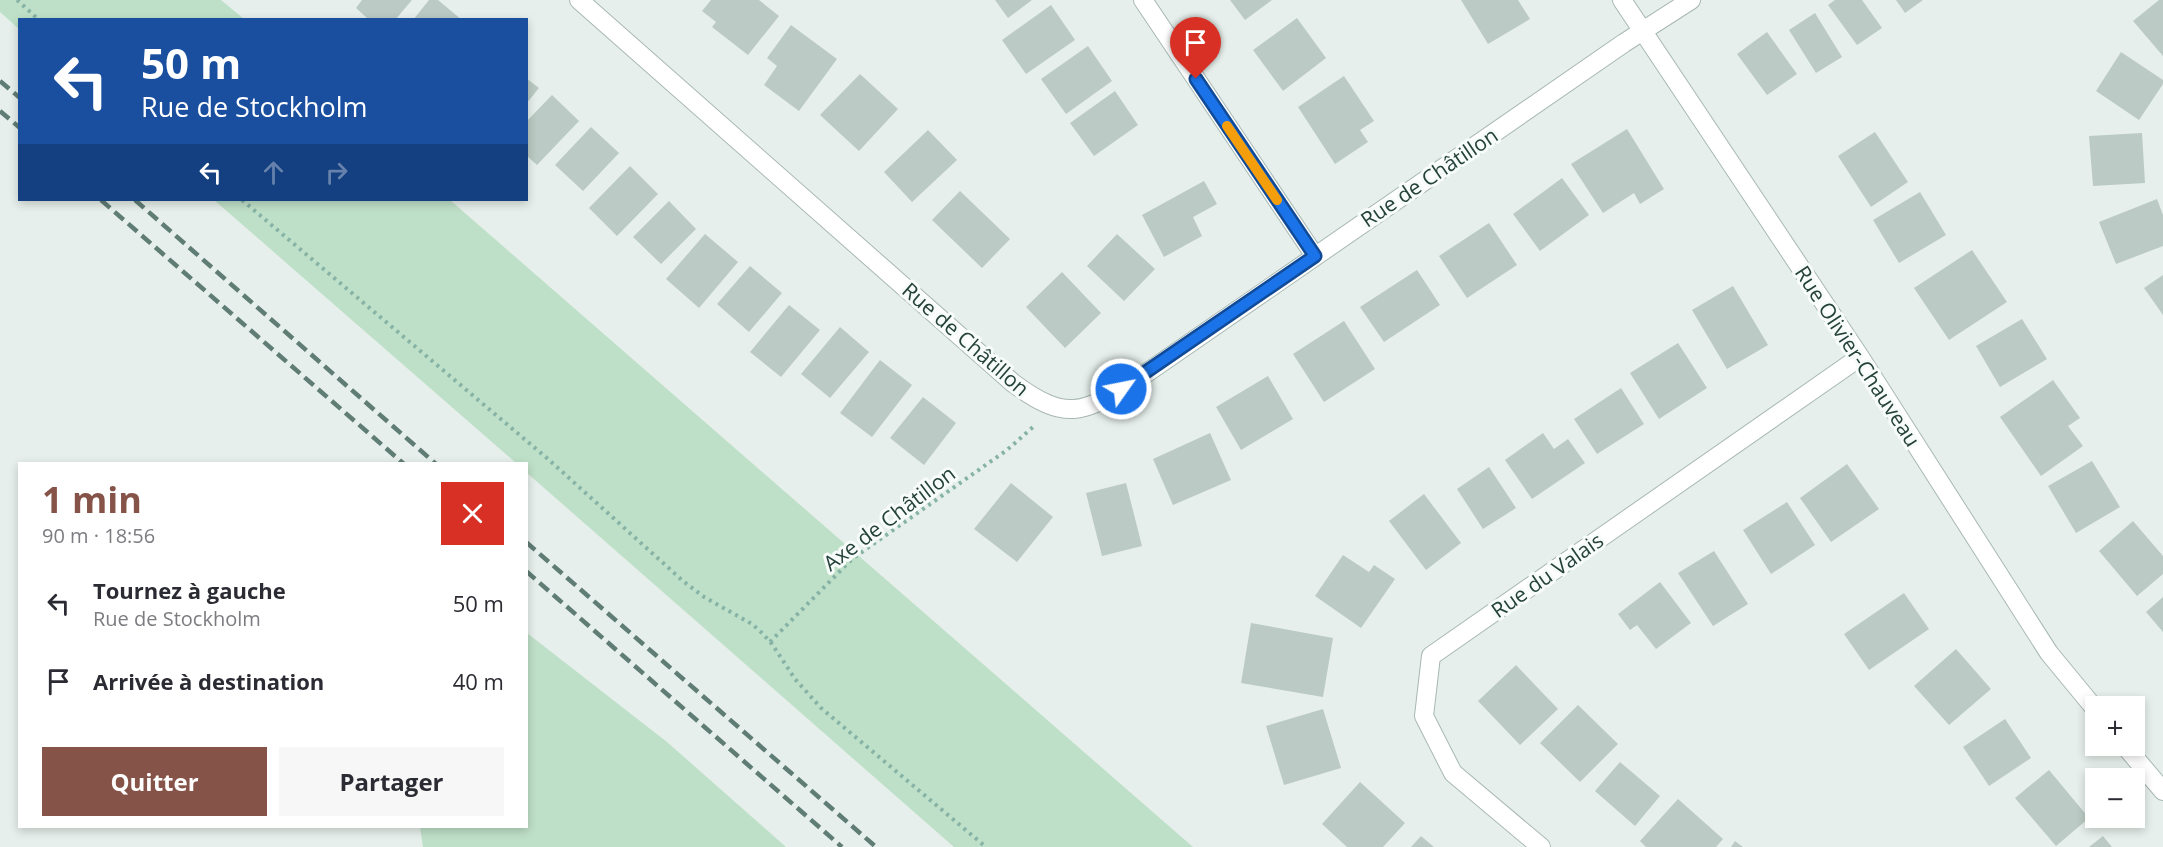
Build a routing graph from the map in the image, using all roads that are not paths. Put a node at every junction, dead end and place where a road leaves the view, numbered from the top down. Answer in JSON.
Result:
{"nodes":[{"id":1,"x":579,"y":0,"type":"edge"},
{"id":2,"x":1143,"y":0,"type":"edge"},
{"id":3,"x":1622,"y":0,"type":"edge"},
{"id":4,"x":1691,"y":0,"type":"edge"},
{"id":5,"x":1642,"y":31,"type":"junction"},
{"id":6,"x":1315,"y":256,"type":"junction"},
{"id":7,"x":1860,"y":357,"type":"junction"},
{"id":8,"x":2085,"y":697,"type":"edge"},
{"id":9,"x":2133,"y":756,"type":"edge"},
{"id":10,"x":2163,"y":791,"type":"edge"},
{"id":11,"x":1541,"y":847,"type":"edge"}],
"edges":[{"from":1,"to":6,"type":"street","name":"Rue de Châtillon"},
{"from":2,"to":6,"type":"street"},
{"from":3,"to":5,"type":"street","name":"Rue Olivier-Chauveau"},
{"from":4,"to":5,"type":"street","name":"Rue de Châtillon"},
{"from":5,"to":6,"type":"street","name":"Rue de Châtillon"},
{"from":5,"to":7,"type":"street","name":"Rue Olivier-Chauveau"},
{"from":7,"to":8,"type":"street","name":"Rue Olivier-Chauveau"},
{"from":7,"to":11,"type":"street","name":"Rue du Valais"},
{"from":9,"to":10,"type":"street"}]}
